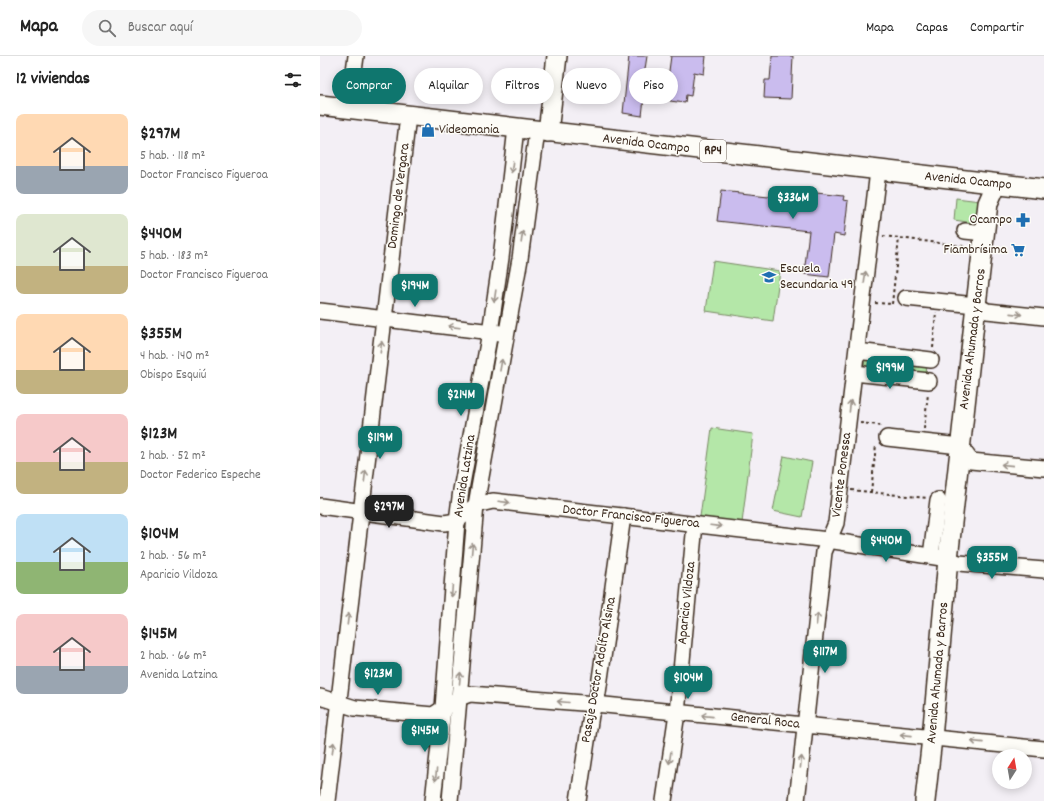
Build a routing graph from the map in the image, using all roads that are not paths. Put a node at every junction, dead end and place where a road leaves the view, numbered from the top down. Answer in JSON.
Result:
{"nodes":[{"id":1,"x":356,"y":56,"type":"edge"},
{"id":2,"x":557,"y":56,"type":"edge"},
{"id":3,"x":320,"y":106,"type":"edge"},
{"id":4,"x":349,"y":109,"type":"junction"},
{"id":5,"x":408,"y":116,"type":"junction"},
{"id":6,"x":516,"y":128,"type":"junction"},
{"id":7,"x":542,"y":131,"type":"junction"},
{"id":8,"x":878,"y":171,"type":"junction"},
{"id":9,"x":996,"y":185,"type":"junction"},
{"id":10,"x":1044,"y":190,"type":"edge"},
{"id":11,"x":965,"y":231,"type":"road end"},
{"id":12,"x":985,"y":233,"type":"junction"},
{"id":13,"x":906,"y":298,"type":"road end"},
{"id":14,"x":982,"y":308,"type":"junction"},
{"id":15,"x":320,"y":311,"type":"edge"},
{"id":16,"x":1044,"y":317,"type":"edge"},
{"id":17,"x":384,"y":318,"type":"junction"},
{"id":18,"x":490,"y":332,"type":"junction"},
{"id":19,"x":507,"y":333,"type":"junction"},
{"id":20,"x":857,"y":351,"type":"junction"},
{"id":21,"x":931,"y":360,"type":"dead end"},
{"id":22,"x":854,"y":373,"type":"junction"},
{"id":23,"x":929,"y":381,"type":"dead end"},
{"id":24,"x":881,"y":437,"type":"road end"},
{"id":25,"x":966,"y":454,"type":"junction"},
{"id":26,"x":1044,"y":468,"type":"edge"},
{"id":27,"x":938,"y":500,"type":"road end"},
{"id":28,"x":476,"y":505,"type":"junction"},
{"id":29,"x":320,"y":506,"type":"edge"},
{"id":30,"x":361,"y":511,"type":"junction"},
{"id":31,"x":623,"y":516,"type":"junction"},
{"id":32,"x":457,"y":521,"type":"junction"},
{"id":33,"x":695,"y":524,"type":"junction"},
{"id":34,"x":828,"y":540,"type":"junction"},
{"id":35,"x":946,"y":559,"type":"junction"},
{"id":36,"x":1044,"y":570,"type":"edge"},
{"id":37,"x":320,"y":697,"type":"edge"},
{"id":38,"x":459,"y":698,"type":"junction"},
{"id":39,"x":338,"y":703,"type":"junction"},
{"id":40,"x":595,"y":704,"type":"junction"},
{"id":41,"x":443,"y":708,"type":"junction"},
{"id":42,"x":676,"y":713,"type":"junction"},
{"id":43,"x":806,"y":725,"type":"junction"},
{"id":44,"x":938,"y":738,"type":"junction"},
{"id":45,"x":1044,"y":749,"type":"edge"},
{"id":46,"x":327,"y":801,"type":"edge"},
{"id":47,"x":433,"y":801,"type":"edge"},
{"id":48,"x":450,"y":801,"type":"edge"},
{"id":49,"x":578,"y":801,"type":"edge"},
{"id":50,"x":664,"y":801,"type":"edge"},
{"id":51,"x":797,"y":801,"type":"edge"},
{"id":52,"x":925,"y":801,"type":"edge"},
{"id":53,"x":936,"y":801,"type":"edge"}],
"edges":[{"from":1,"to":4,"type":"street"},
{"from":2,"to":7,"type":"main road"},
{"from":3,"to":4,"type":"main road","name":"Avenida Ocampo","number":"RP4"},
{"from":4,"to":5,"type":"main road","name":"Avenida Ocampo","number":"RP4"},
{"from":5,"to":6,"type":"main road","name":"Avenida Ocampo","number":"RP4"},
{"from":5,"to":17,"type":"street","name":"Domingo de Vergara"},
{"from":6,"to":7,"type":"main road","name":"Avenida Ocampo","number":"RP4"},
{"from":6,"to":18,"type":"street","name":"Avenida Latzina","one_way":true},
{"from":7,"to":8,"type":"main road","name":"Avenida Ocampo","number":"RP4"},
{"from":19,"to":7,"type":"street","name":"Avenida Latzina","one_way":true},
{"from":8,"to":9,"type":"main road","name":"Avenida Ocampo","number":"RP4"},
{"from":20,"to":8,"type":"street","name":"Vicente Ponessa","one_way":true},
{"from":9,"to":10,"type":"main road","name":"Avenida Ocampo","number":"RP4"},
{"from":9,"to":12,"type":"main road","name":"Avenida Ahumada y Barros"},
{"from":9,"to":14,"type":"main road","name":"Avenida Ahumada y Barros"},
{"from":11,"to":12,"type":"street"},
{"from":12,"to":14,"type":"main road","name":"Avenida Ahumada y Barros"},
{"from":13,"to":14,"type":"street"},
{"from":14,"to":16,"type":"street","one_way":true},
{"from":14,"to":25,"type":"main road","name":"Avenida Ahumada y Barros"},
{"from":15,"to":17,"type":"street"},
{"from":18,"to":17,"type":"street","one_way":true},
{"from":30,"to":17,"type":"street","name":"Domingo de Vergara","one_way":true},
{"from":18,"to":19,"type":"street"},
{"from":18,"to":32,"type":"street","name":"Avenida Latzina"},
{"from":28,"to":19,"type":"street","name":"Avenida Latzina","one_way":true},
{"from":20,"to":21,"type":"street"},
{"from":20,"to":22,"type":"street","name":"Vicente Ponessa"},
{"from":22,"to":23,"type":"street"},
{"from":34,"to":22,"type":"street","name":"Vicente Ponessa","one_way":true},
{"from":24,"to":25,"type":"street"},
{"from":26,"to":25,"type":"street","one_way":true},
{"from":25,"to":35,"type":"main road","name":"Avenida Ahumada y Barros"},
{"from":27,"to":35,"type":"street"},
{"from":28,"to":31,"type":"street","name":"Doctor Francisco Figueroa","one_way":true},
{"from":28,"to":32,"type":"street","name":"Doctor Francisco Figueroa"},
{"from":38,"to":28,"type":"street","name":"Avenida Latzina","one_way":true},
{"from":29,"to":30,"type":"street"},
{"from":30,"to":32,"type":"street"},
{"from":39,"to":30,"type":"street","name":"Domingo de Vergara","one_way":true},
{"from":31,"to":33,"type":"street","name":"Doctor Francisco Figueroa"},
{"from":31,"to":40,"type":"street","name":"Pasaje Doctor Adolfo Alsina"},
{"from":32,"to":41,"type":"street","name":"Avenida Latzina","one_way":true},
{"from":33,"to":34,"type":"street","name":"Doctor Francisco Figueroa","one_way":true},
{"from":33,"to":42,"type":"street","name":"Aparicio Vildoza"},
{"from":34,"to":35,"type":"street","name":"Doctor Francisco Figueroa"},
{"from":43,"to":34,"type":"street","name":"Vicente Ponessa","one_way":true},
{"from":35,"to":36,"type":"street","name":"Doctor Francisco Figueroa"},
{"from":35,"to":44,"type":"main road","name":"Avenida Ahumada y Barros"},
{"from":37,"to":39,"type":"street","name":"General Roca"},
{"from":40,"to":38,"type":"street","name":"General Roca","one_way":true},
{"from":38,"to":41,"type":"street","name":"General Roca"},
{"from":38,"to":48,"type":"street","name":"Avenida Latzina"},
{"from":39,"to":41,"type":"street","name":"General Roca"},
{"from":46,"to":39,"type":"street","name":"Domingo de Vergara","one_way":true},
{"from":40,"to":42,"type":"street","name":"General Roca"},
{"from":40,"to":49,"type":"street","name":"Pasaje Doctor Adolfo Alsina"},
{"from":41,"to":47,"type":"street","name":"Avenida Latzina","one_way":true},
{"from":43,"to":42,"type":"street","name":"General Roca","one_way":true},
{"from":42,"to":50,"type":"street","name":"Aparicio Vildoza","one_way":true},
{"from":44,"to":43,"type":"street","name":"General Roca","one_way":true},
{"from":51,"to":43,"type":"street","name":"Vicente Ponessa","one_way":true},
{"from":45,"to":44,"type":"street","name":"General Roca","one_way":true},
{"from":44,"to":52,"type":"main road","name":"Avenida Ahumada y Barros"},
{"from":44,"to":53,"type":"main road","name":"Avenida Ahumada y Barros"}]}
